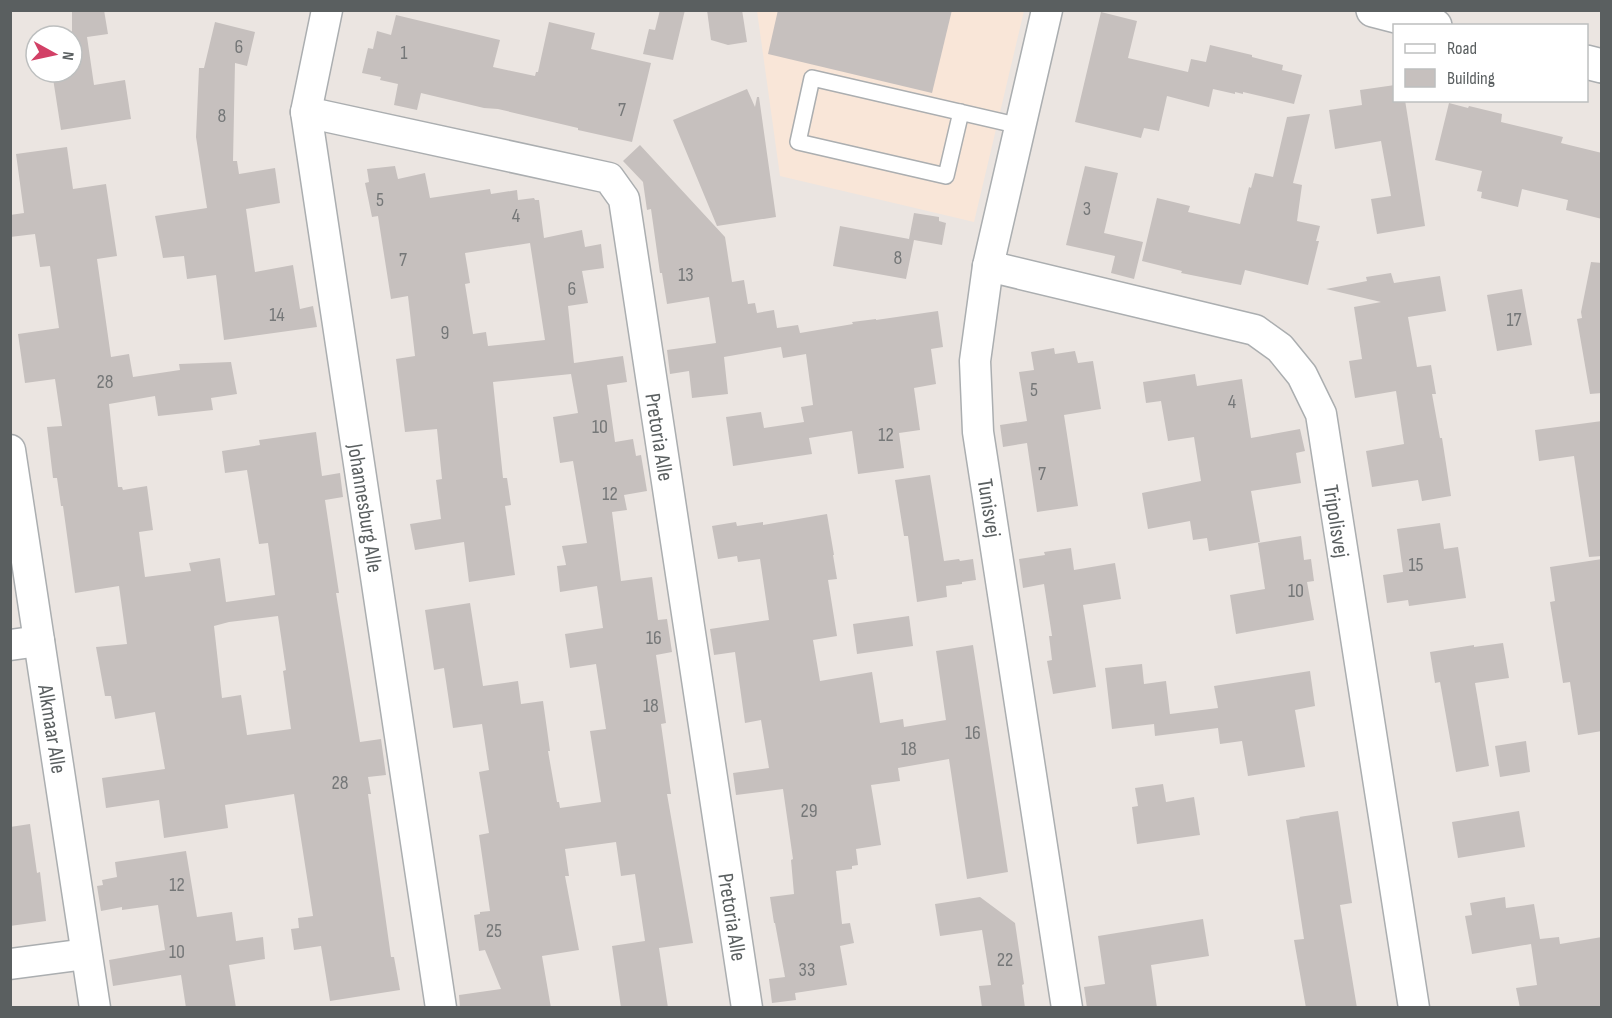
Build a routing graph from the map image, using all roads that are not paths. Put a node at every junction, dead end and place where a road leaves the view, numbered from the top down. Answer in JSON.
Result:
{"nodes":[{"id":1,"x":327,"y":10,"type":"edge"},
{"id":2,"x":1047,"y":10,"type":"edge"},
{"id":3,"x":1373,"y":10,"type":"edge"},
{"id":4,"x":1427,"y":24,"type":"edge"},
{"id":5,"x":306,"y":112,"type":"junction"},
{"id":6,"x":961,"y":112,"type":"junction"},
{"id":7,"x":1020,"y":126,"type":"junction"},
{"id":8,"x":987,"y":266,"type":"junction"},
{"id":9,"x":10,"y":450,"type":"edge"},
{"id":10,"x":25,"y":643,"type":"edge"},
{"id":11,"x":86,"y":954,"type":"junction"},
{"id":12,"x":10,"y":964,"type":"edge"},
{"id":13,"x":94,"y":1008,"type":"edge"},
{"id":14,"x":441,"y":1008,"type":"edge"},
{"id":15,"x":747,"y":1008,"type":"edge"},
{"id":16,"x":1067,"y":1008,"type":"edge"},
{"id":17,"x":1414,"y":1008,"type":"edge"}],
"edges":[{"from":1,"to":5,"type":"street","name":"Johannesburg Alle"},
{"from":2,"to":7,"type":"street","name":"Tunisvej"},
{"from":3,"to":4,"type":"street"},
{"from":5,"to":14,"type":"street","name":"Johannesburg Alle"},
{"from":5,"to":15,"type":"street","name":"Pretoria Alle"},
{"from":6,"to":6,"type":"lane"},
{"from":6,"to":7,"type":"lane"},
{"from":7,"to":8,"type":"street","name":"Tunisvej"},
{"from":8,"to":16,"type":"street","name":"Tunisvej"},
{"from":8,"to":17,"type":"street","name":"Tripolisvej"},
{"from":9,"to":10,"type":"street","name":"Alkmaar Alle"},
{"from":10,"to":11,"type":"street","name":"Alkmaar Alle"},
{"from":11,"to":12,"type":"street"},
{"from":11,"to":13,"type":"street","name":"Alkmaar Alle"}]}
